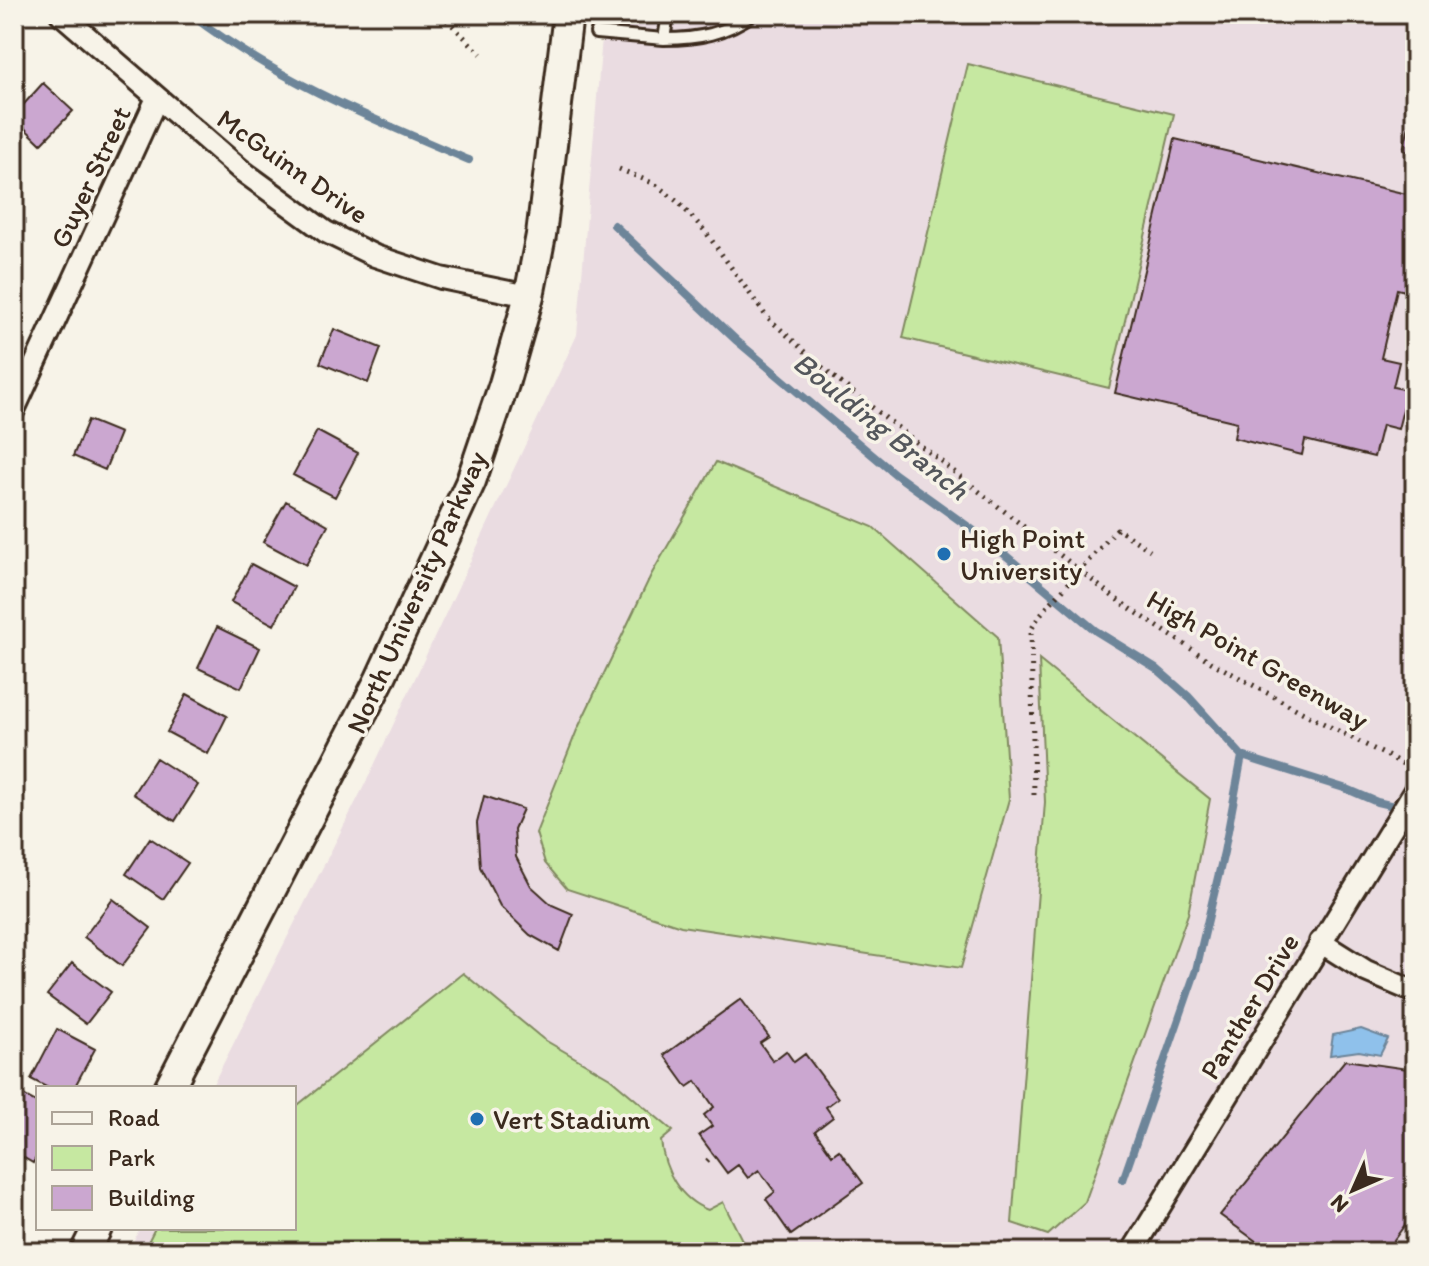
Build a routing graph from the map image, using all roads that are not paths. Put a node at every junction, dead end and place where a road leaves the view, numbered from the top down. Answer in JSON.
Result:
{"nodes":[{"id":1,"x":61,"y":14,"type":"edge"},
{"id":2,"x":568,"y":14,"type":"edge"},
{"id":3,"x":668,"y":14,"type":"edge"},
{"id":4,"x":753,"y":14,"type":"edge"},
{"id":5,"x":596,"y":33,"type":"dead end"},
{"id":6,"x":664,"y":39,"type":"junction"},
{"id":7,"x":157,"y":98,"type":"junction"},
{"id":8,"x":529,"y":296,"type":"junction"},
{"id":9,"x":14,"y":410,"type":"edge"},
{"id":10,"x":1415,"y":790,"type":"edge"},
{"id":11,"x":1320,"y":942,"type":"junction"},
{"id":12,"x":1415,"y":992,"type":"edge"},
{"id":13,"x":170,"y":1086,"type":"edge"},
{"id":14,"x":96,"y":1230,"type":"edge"},
{"id":15,"x":85,"y":1252,"type":"edge"},
{"id":16,"x":1132,"y":1252,"type":"edge"}],
"edges":[{"from":1,"to":7,"type":"street","name":"McGuinn Drive"},
{"from":2,"to":8,"type":"main road","name":"North University Parkway"},
{"from":3,"to":6,"type":"lane"},
{"from":4,"to":6,"type":"lane"},
{"from":5,"to":6,"type":"lane"},
{"from":7,"to":8,"type":"street","name":"McGuinn Drive"},
{"from":7,"to":9,"type":"street","name":"Guyer Street"},
{"from":8,"to":13,"type":"main road","name":"North University Parkway"},
{"from":10,"to":11,"type":"street","name":"Panther Drive"},
{"from":11,"to":12,"type":"street"},
{"from":11,"to":16,"type":"street","name":"Panther Drive"},
{"from":14,"to":15,"type":"main road"}]}
